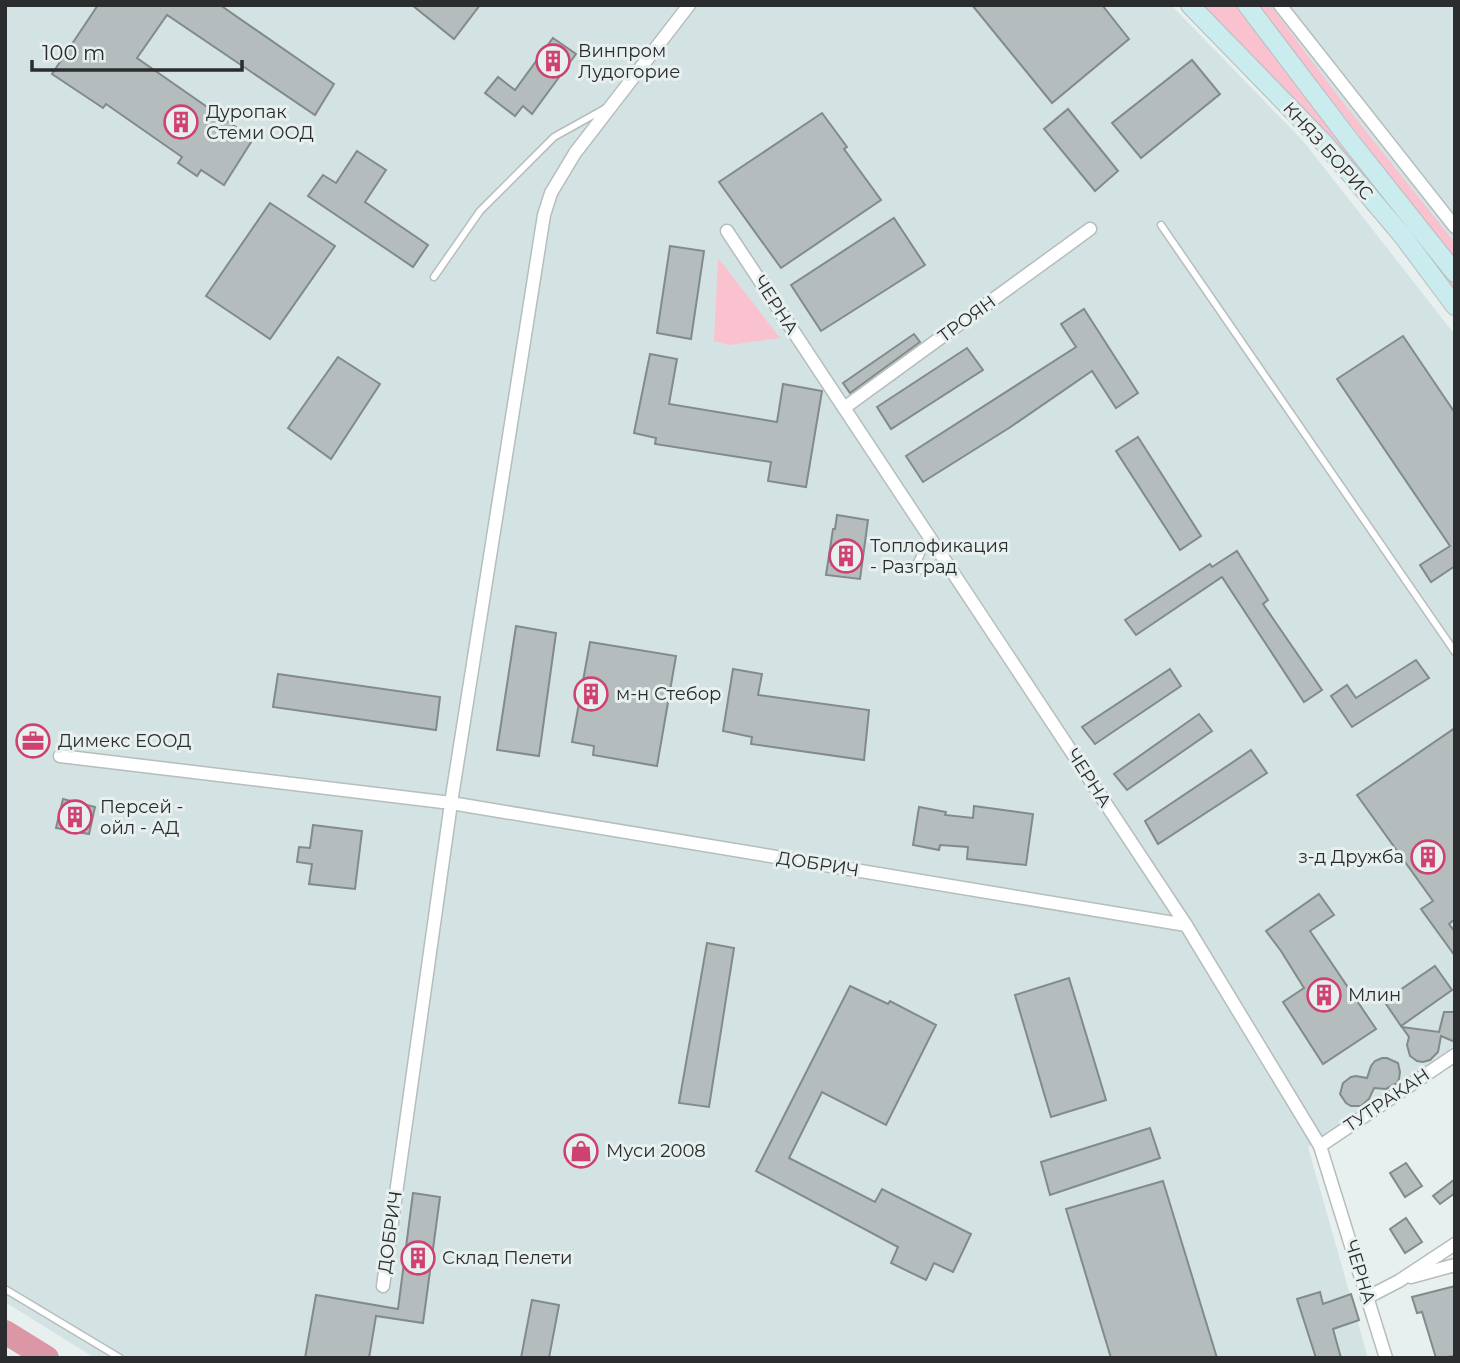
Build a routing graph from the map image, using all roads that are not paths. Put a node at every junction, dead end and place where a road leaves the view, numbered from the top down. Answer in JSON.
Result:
{"nodes":[{"id":1,"x":689,"y":5,"type":"edge"},
{"id":2,"x":1190,"y":5,"type":"edge"},
{"id":3,"x":1247,"y":5,"type":"edge"},
{"id":4,"x":1280,"y":5,"type":"edge"},
{"id":5,"x":611,"y":105,"type":"junction"},
{"id":6,"x":1161,"y":225,"type":"dead end"},
{"id":7,"x":1455,"y":227,"type":"edge"},
{"id":8,"x":1090,"y":229,"type":"dead end"},
{"id":9,"x":727,"y":231,"type":"dead end"},
{"id":10,"x":1455,"y":273,"type":"edge"},
{"id":11,"x":434,"y":277,"type":"dead end"},
{"id":12,"x":1455,"y":306,"type":"edge"},
{"id":13,"x":844,"y":408,"type":"junction"},
{"id":14,"x":929,"y":537,"type":"junction"},
{"id":15,"x":920,"y":570,"type":"dead end"},
{"id":16,"x":1455,"y":652,"type":"edge"},
{"id":17,"x":60,"y":756,"type":"dead end"},
{"id":18,"x":451,"y":803,"type":"junction"},
{"id":19,"x":1186,"y":925,"type":"junction"},
{"id":20,"x":1455,"y":1055,"type":"edge"},
{"id":21,"x":1320,"y":1146,"type":"junction"},
{"id":22,"x":1455,"y":1244,"type":"edge"},
{"id":23,"x":1455,"y":1265,"type":"edge"},
{"id":24,"x":1399,"y":1281,"type":"junction"},
{"id":25,"x":383,"y":1286,"type":"dead end"},
{"id":26,"x":5,"y":1289,"type":"edge"},
{"id":27,"x":1368,"y":1297,"type":"junction"},
{"id":28,"x":120,"y":1358,"type":"edge"},
{"id":29,"x":1386,"y":1358,"type":"edge"}],
"edges":[{"from":1,"to":5,"type":"street"},
{"from":2,"to":12,"type":"street","name":"КНЯЗ БОРИС"},
{"from":3,"to":10,"type":"street","name":"КНЯЗ БОРИС"},
{"from":4,"to":7,"type":"street"},
{"from":5,"to":11,"type":"lane"},
{"from":5,"to":18,"type":"street"},
{"from":6,"to":16,"type":"lane"},
{"from":8,"to":13,"type":"street","name":"ТРОЯН"},
{"from":9,"to":13,"type":"street","name":"ЧЕРНА"},
{"from":13,"to":14,"type":"street","name":"ЧЕРНА"},
{"from":14,"to":15,"type":"lane"},
{"from":14,"to":19,"type":"street","name":"ЧЕРНА"},
{"from":17,"to":18,"type":"street","name":"ДОБРИЧ"},
{"from":18,"to":19,"type":"street","name":"ДОБРИЧ"},
{"from":18,"to":25,"type":"street","name":"ДОБРИЧ"},
{"from":19,"to":21,"type":"street","name":"ЧЕРНА"},
{"from":20,"to":21,"type":"street","name":"ТУТРАКАН"},
{"from":21,"to":27,"type":"street","name":"ЧЕРНА"},
{"from":22,"to":24,"type":"street"},
{"from":23,"to":24,"type":"street"},
{"from":24,"to":27,"type":"street"},
{"from":26,"to":28,"type":"lane"},
{"from":27,"to":29,"type":"street","name":"ЧЕРНА"}]}
